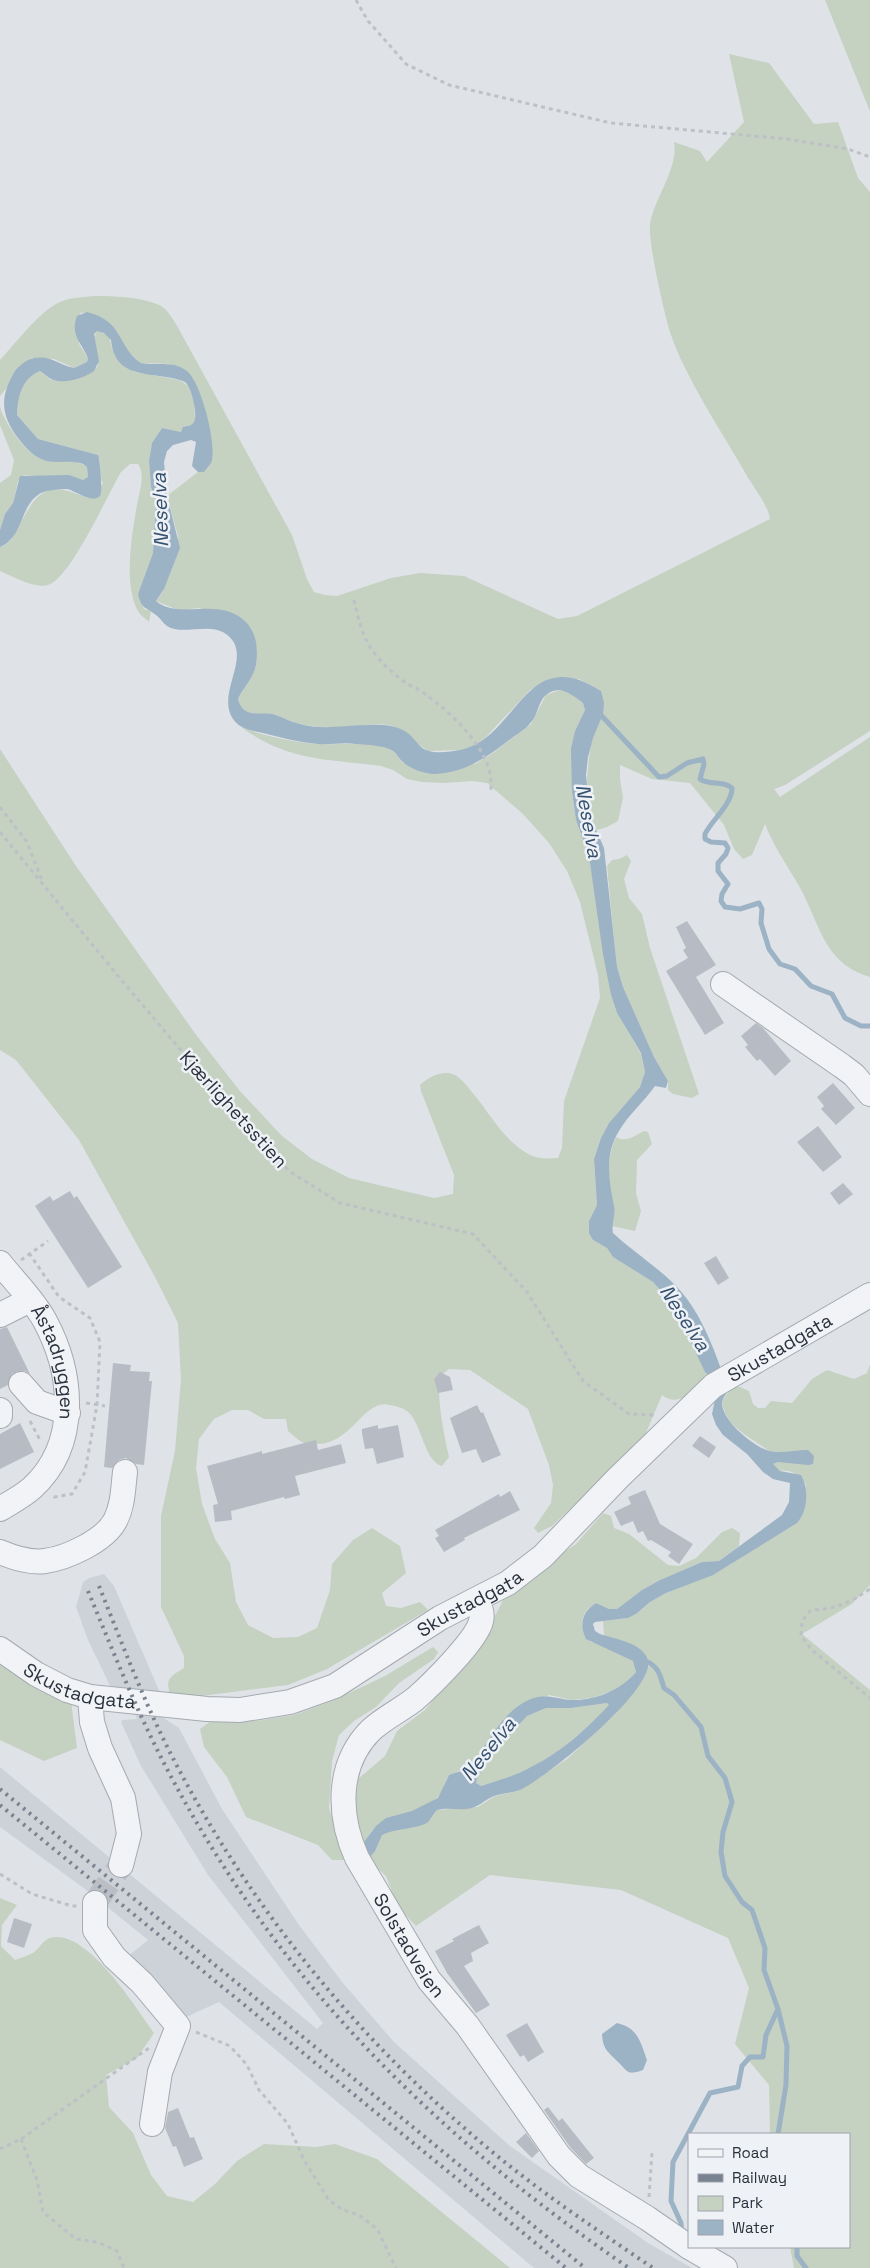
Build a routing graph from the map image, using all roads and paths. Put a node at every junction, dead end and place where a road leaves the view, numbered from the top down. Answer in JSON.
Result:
{"nodes":[{"id":1,"x":356,"y":0,"type":"edge"},
{"id":2,"x":870,"y":158,"type":"edge"},
{"id":3,"x":354,"y":600,"type":"dead end"},
{"id":4,"x":491,"y":792,"type":"dead end"},
{"id":5,"x":0,"y":807,"type":"edge"},
{"id":6,"x":0,"y":832,"type":"edge"},
{"id":7,"x":44,"y":886,"type":"junction"},
{"id":8,"x":723,"y":984,"type":"dead end"},
{"id":9,"x":870,"y":1094,"type":"edge"},
{"id":10,"x":48,"y":1241,"type":"dead end"},
{"id":11,"x":2,"y":1270,"type":"edge"},
{"id":12,"x":870,"y":1295,"type":"edge"},
{"id":13,"x":30,"y":1300,"type":"junction"},
{"id":14,"x":0,"y":1315,"type":"edge"},
{"id":15,"x":21,"y":1384,"type":"dead end"},
{"id":16,"x":0,"y":1410,"type":"edge"},
{"id":17,"x":68,"y":1413,"type":"junction"},
{"id":18,"x":28,"y":1414,"type":"dead end"},
{"id":19,"x":680,"y":1415,"type":"junction"},
{"id":20,"x":0,"y":1416,"type":"edge"},
{"id":21,"x":53,"y":1462,"type":"junction"},
{"id":22,"x":125,"y":1472,"type":"dead end"},
{"id":23,"x":0,"y":1509,"type":"edge"},
{"id":24,"x":0,"y":1552,"type":"edge"},
{"id":25,"x":870,"y":1589,"type":"edge"},
{"id":26,"x":476,"y":1600,"type":"junction"},
{"id":27,"x":0,"y":1649,"type":"edge"},
{"id":28,"x":90,"y":1697,"type":"junction"},
{"id":29,"x":870,"y":1698,"type":"edge"},
{"id":30,"x":121,"y":1865,"type":"tunnel mouth"},
{"id":31,"x":0,"y":1874,"type":"edge"},
{"id":32,"x":95,"y":1903,"type":"joint"},
{"id":33,"x":176,"y":2032,"type":"junction"},
{"id":34,"x":152,"y":2124,"type":"dead end"},
{"id":35,"x":21,"y":2139,"type":"junction"},
{"id":36,"x":0,"y":2149,"type":"edge"},
{"id":37,"x":652,"y":2152,"type":"dead end"},
{"id":38,"x":647,"y":2218,"type":"junction"},
{"id":39,"x":688,"y":2246,"type":"edge"},
{"id":40,"x":691,"y":2248,"type":"edge"},
{"id":41,"x":124,"y":2268,"type":"edge"},
{"id":42,"x":396,"y":2268,"type":"edge"},
{"id":43,"x":724,"y":2268,"type":"edge"}],
"edges":[{"from":1,"to":2,"type":"path"},
{"from":3,"to":4,"type":"path"},
{"from":5,"to":7,"type":"path"},
{"from":6,"to":7,"type":"path","name":"Kjærlighetsstien"},
{"from":7,"to":19,"type":"path","name":"Kjærlighetsstien"},
{"from":8,"to":9,"type":"street"},
{"from":10,"to":11,"type":"path"},
{"from":11,"to":13,"type":"street","name":"Åstadryggen"},
{"from":12,"to":19,"type":"street","name":"Skustadgata"},
{"from":13,"to":14,"type":"street"},
{"from":13,"to":17,"type":"street","name":"Åstadryggen"},
{"from":15,"to":17,"type":"street"},
{"from":16,"to":20,"type":"street"},
{"from":17,"to":21,"type":"street","name":"Åstadryggen"},
{"from":18,"to":21,"type":"path"},
{"from":19,"to":26,"type":"street","name":"Skustadgata"},
{"from":21,"to":23,"type":"street","name":"Åstadryggen"},
{"from":22,"to":24,"type":"street"},
{"from":25,"to":29,"type":"path"},
{"from":26,"to":28,"type":"street","name":"Skustadgata"},
{"from":26,"to":38,"type":"street","name":"Solstadveien"},
{"from":27,"to":28,"type":"street","name":"Skustadgata"},
{"from":28,"to":30,"type":"street"},
{"from":31,"to":32,"type":"path"},
{"from":32,"to":33,"type":"street"},
{"from":33,"to":34,"type":"street"},
{"from":33,"to":35,"type":"path"},
{"from":33,"to":42,"type":"path"},
{"from":35,"to":36,"type":"path"},
{"from":35,"to":41,"type":"path"},
{"from":37,"to":38,"type":"path"},
{"from":38,"to":39,"type":"street","name":"Solstadveien"},
{"from":40,"to":43,"type":"street","name":"Solstadveien"}]}
